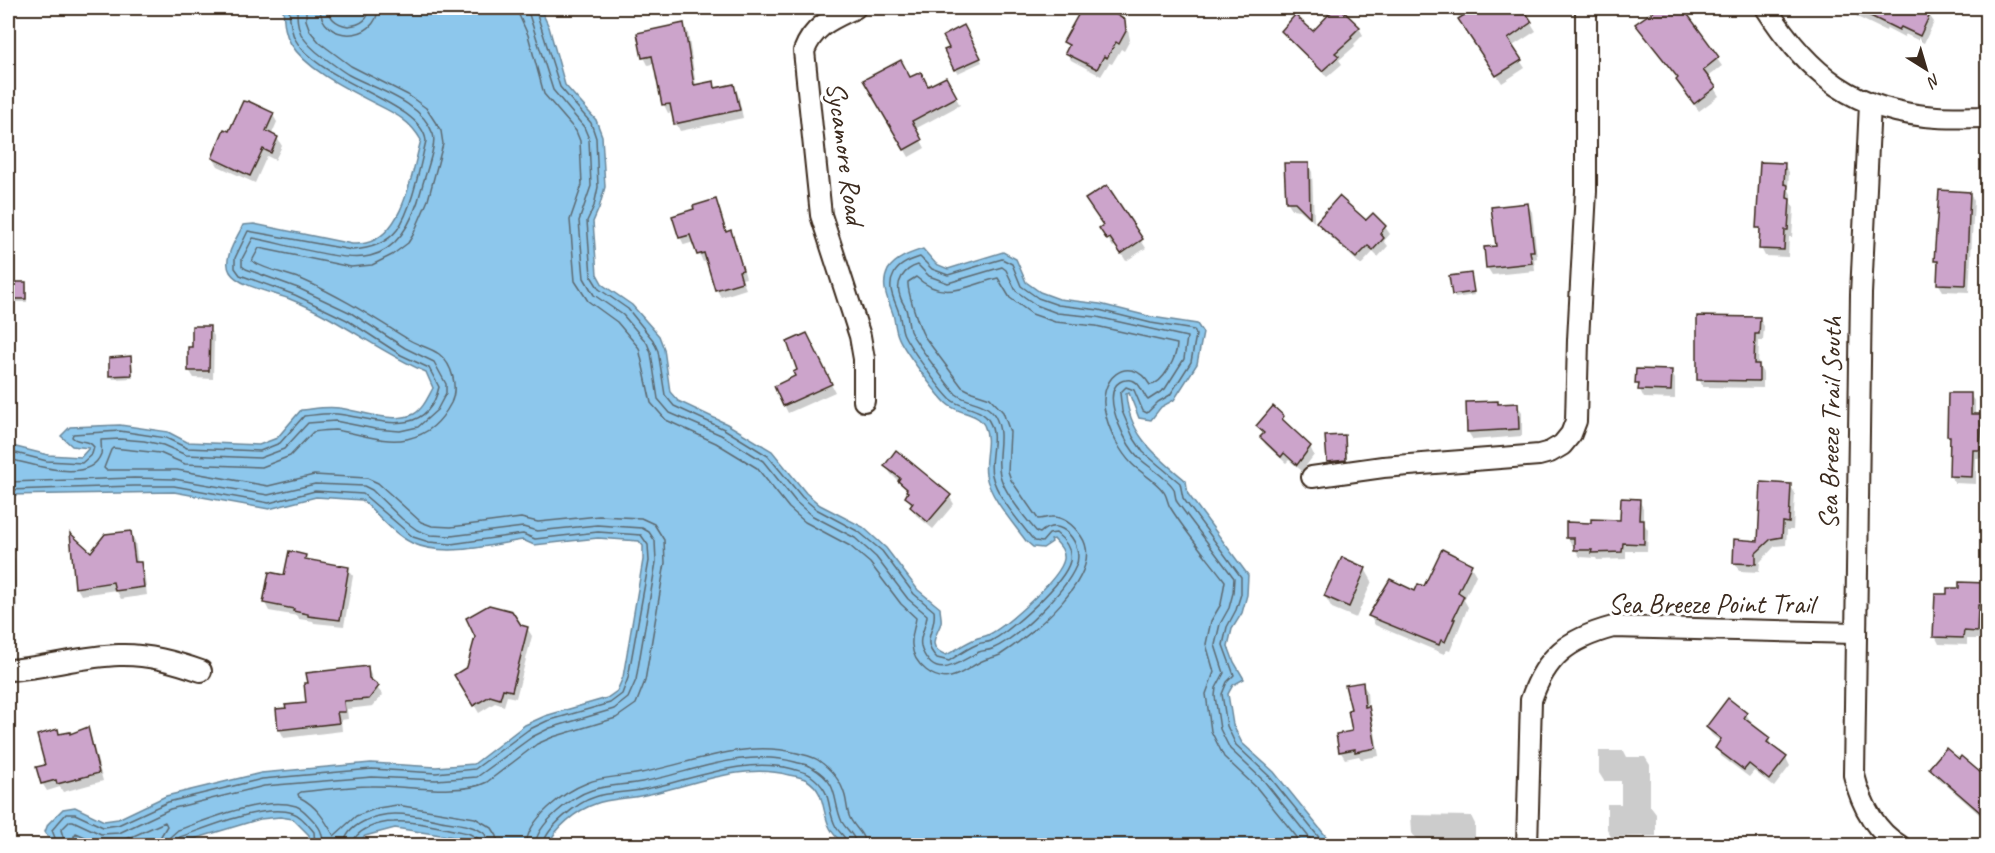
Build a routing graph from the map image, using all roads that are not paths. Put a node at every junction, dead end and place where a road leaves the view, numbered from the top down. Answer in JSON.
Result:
{"nodes":[{"id":1,"x":855,"y":8,"type":"edge"},
{"id":2,"x":1586,"y":8,"type":"edge"},
{"id":3,"x":1766,"y":8,"type":"edge"},
{"id":4,"x":1870,"y":104,"type":"junction"},
{"id":5,"x":1988,"y":117,"type":"edge"},
{"id":6,"x":864,"y":401,"type":"dead end"},
{"id":7,"x":1312,"y":477,"type":"dead end"},
{"id":8,"x":1855,"y":633,"type":"junction"},
{"id":9,"x":8,"y":670,"type":"edge"},
{"id":10,"x":201,"y":671,"type":"dead end"},
{"id":11,"x":1527,"y":846,"type":"edge"},
{"id":12,"x":1900,"y":846,"type":"edge"}],
"edges":[{"from":1,"to":6,"type":"street","name":"Sycamore Road"},
{"from":2,"to":7,"type":"street"},
{"from":3,"to":4,"type":"street"},
{"from":4,"to":5,"type":"street"},
{"from":4,"to":8,"type":"street","name":"Sea Breeze Trail South"},
{"from":8,"to":11,"type":"street","name":"Sea Breeze Point Trail"},
{"from":8,"to":12,"type":"street","name":"Sea Breeze Trail South"},
{"from":9,"to":10,"type":"street"}]}
